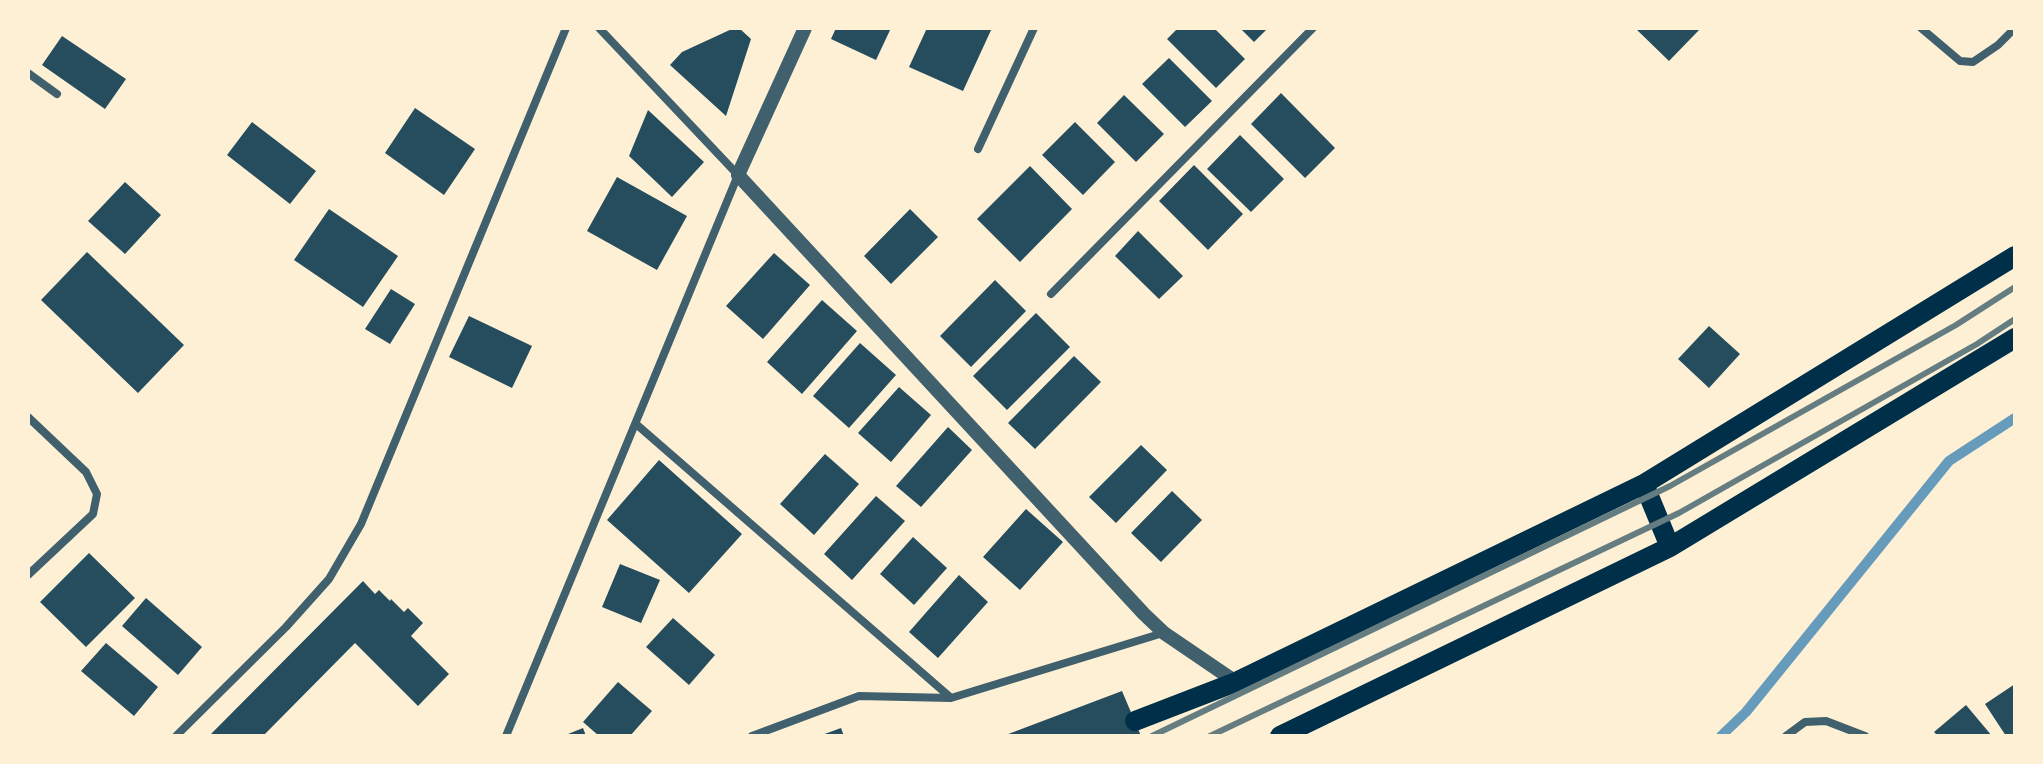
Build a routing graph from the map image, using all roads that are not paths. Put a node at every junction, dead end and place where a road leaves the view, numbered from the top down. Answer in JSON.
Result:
{"nodes":[{"id":1,"x":566,"y":28,"type":"edge"},
{"id":2,"x":599,"y":28,"type":"edge"},
{"id":3,"x":805,"y":28,"type":"edge"},
{"id":4,"x":1034,"y":28,"type":"edge"},
{"id":5,"x":1313,"y":28,"type":"edge"},
{"id":6,"x":1921,"y":28,"type":"edge"},
{"id":7,"x":2015,"y":28,"type":"edge"},
{"id":8,"x":28,"y":73,"type":"edge"},
{"id":9,"x":57,"y":94,"type":"dead end"},
{"id":10,"x":978,"y":149,"type":"dead end"},
{"id":11,"x":738,"y":175,"type":"junction"},
{"id":12,"x":2015,"y":256,"type":"edge"},
{"id":13,"x":1051,"y":294,"type":"dead end"},
{"id":14,"x":2015,"y":338,"type":"edge"},
{"id":15,"x":28,"y":417,"type":"edge"},
{"id":16,"x":636,"y":424,"type":"junction"},
{"id":17,"x":1644,"y":484,"type":"junction"},
{"id":18,"x":1670,"y":547,"type":"junction"},
{"id":19,"x":28,"y":575,"type":"edge"},
{"id":20,"x":1164,"y":633,"type":"junction"},
{"id":21,"x":1236,"y":682,"type":"junction"},
{"id":22,"x":951,"y":698,"type":"junction"},
{"id":23,"x":1135,"y":721,"type":"dead end"},
{"id":24,"x":1291,"y":734,"type":"edge"},
{"id":25,"x":176,"y":736,"type":"edge"},
{"id":26,"x":506,"y":736,"type":"edge"},
{"id":27,"x":752,"y":736,"type":"edge"},
{"id":28,"x":1786,"y":736,"type":"edge"},
{"id":29,"x":1865,"y":736,"type":"edge"}],
"edges":[{"from":1,"to":25,"type":"street"},
{"from":2,"to":11,"type":"street"},
{"from":3,"to":11,"type":"street"},
{"from":4,"to":10,"type":"street"},
{"from":5,"to":13,"type":"street"},
{"from":6,"to":7,"type":"street"},
{"from":8,"to":9,"type":"street"},
{"from":11,"to":16,"type":"street"},
{"from":11,"to":20,"type":"street"},
{"from":12,"to":17,"type":"main road"},
{"from":14,"to":18,"type":"main road"},
{"from":15,"to":19,"type":"street"},
{"from":16,"to":22,"type":"street"},
{"from":16,"to":26,"type":"street"},
{"from":17,"to":18,"type":"main road"},
{"from":17,"to":21,"type":"main road"},
{"from":18,"to":24,"type":"main road"},
{"from":20,"to":21,"type":"street"},
{"from":20,"to":22,"type":"street"},
{"from":21,"to":23,"type":"main road"},
{"from":22,"to":27,"type":"street"},
{"from":28,"to":29,"type":"street"}]}
